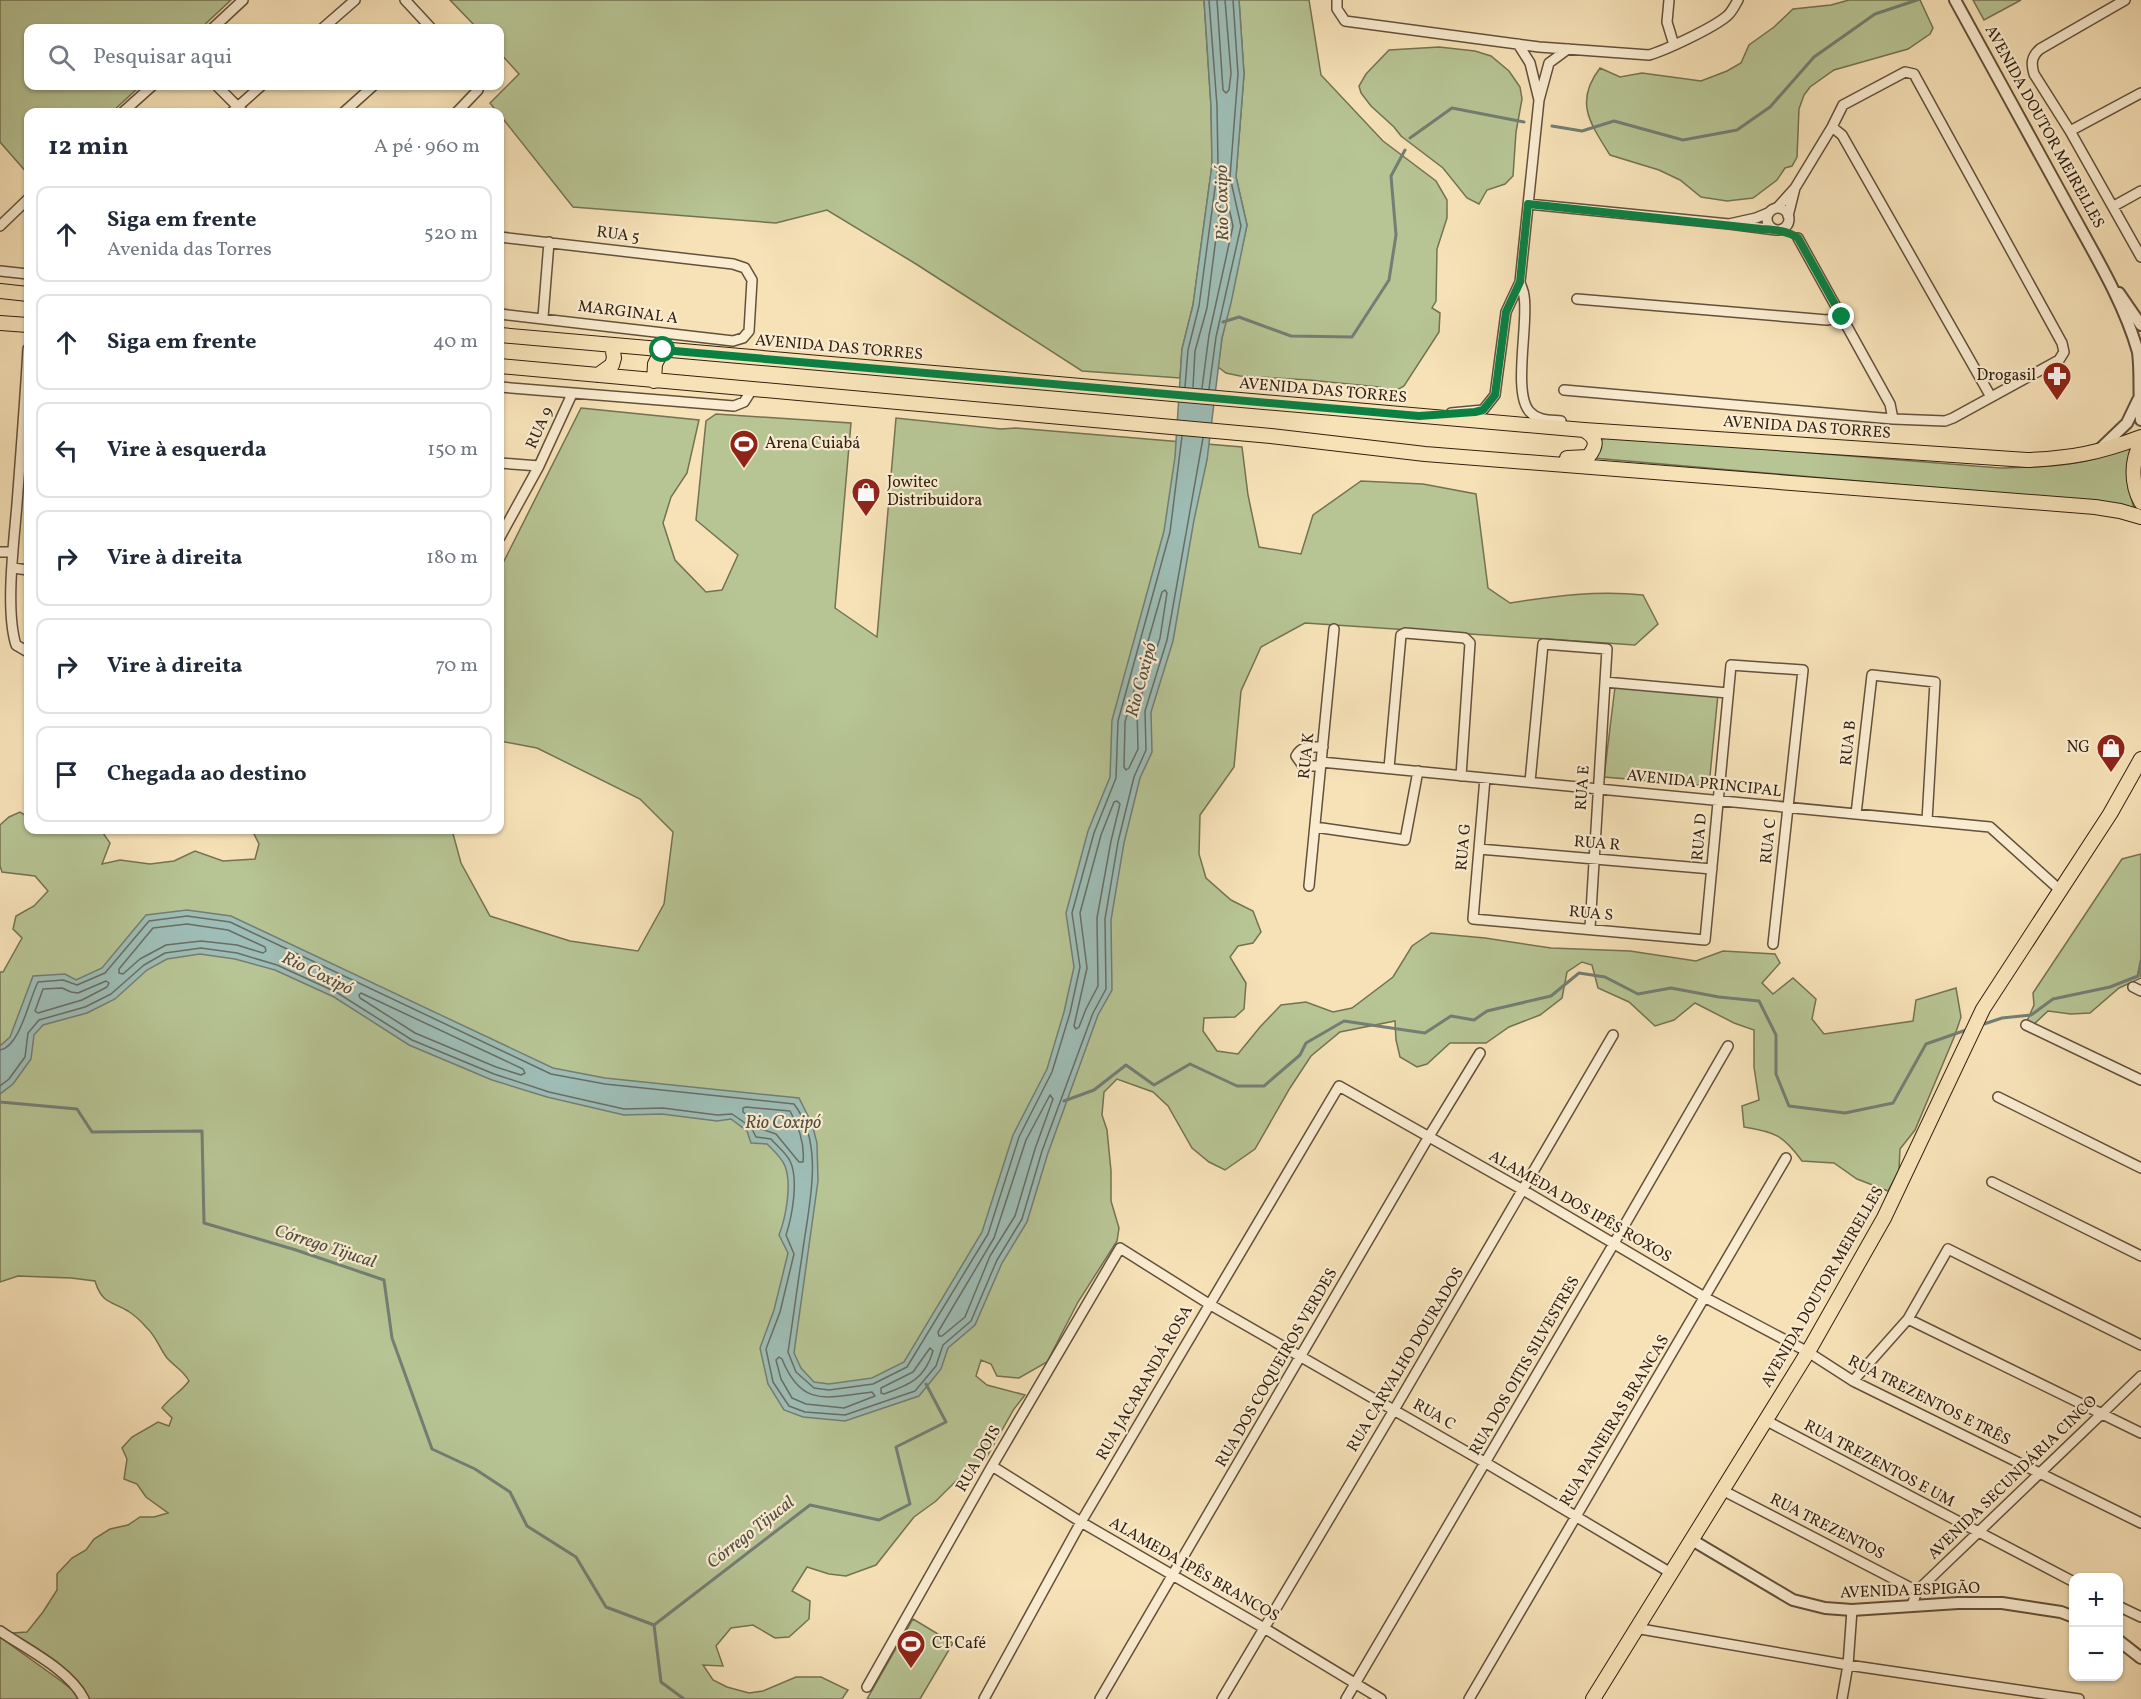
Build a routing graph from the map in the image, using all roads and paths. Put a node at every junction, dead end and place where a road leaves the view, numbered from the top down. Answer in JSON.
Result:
{"nodes":[{"id":1,"x":243,"y":0,"type":"edge"},
{"id":2,"x":354,"y":0,"type":"edge"},
{"id":3,"x":405,"y":0,"type":"edge"},
{"id":4,"x":1337,"y":0,"type":"edge"},
{"id":5,"x":1670,"y":0,"type":"edge"},
{"id":6,"x":1738,"y":0,"type":"edge"},
{"id":7,"x":1955,"y":0,"type":"edge"},
{"id":8,"x":2125,"y":0,"type":"edge"},
{"id":9,"x":217,"y":24,"type":"edge"},
{"id":10,"x":327,"y":24,"type":"edge"},
{"id":11,"x":427,"y":24,"type":"edge"},
{"id":12,"x":1518,"y":44,"type":"junction"},
{"id":13,"x":1674,"y":45,"type":"junction"},
{"id":14,"x":1568,"y":49,"type":"junction"},
{"id":15,"x":148,"y":90,"type":"edge"},
{"id":16,"x":220,"y":90,"type":"edge"},
{"id":17,"x":257,"y":90,"type":"edge"},
{"id":18,"x":369,"y":90,"type":"edge"},
{"id":19,"x":478,"y":90,"type":"edge"},
{"id":20,"x":2141,"y":93,"type":"edge"},
{"id":21,"x":1539,"y":100,"type":"junction"},
{"id":22,"x":127,"y":108,"type":"edge"},
{"id":23,"x":236,"y":108,"type":"edge"},
{"id":24,"x":240,"y":108,"type":"edge"},
{"id":25,"x":348,"y":108,"type":"edge"},
{"id":26,"x":461,"y":108,"type":"edge"},
{"id":27,"x":1832,"y":127,"type":"junction"},
{"id":28,"x":2070,"y":131,"type":"junction"},
{"id":29,"x":1795,"y":188,"type":"junction"},
{"id":30,"x":2141,"y":191,"type":"edge"},
{"id":31,"x":24,"y":204,"type":"edge"},
{"id":32,"x":1528,"y":204,"type":"junction"},
{"id":33,"x":2114,"y":206,"type":"junction"},
{"id":34,"x":1778,"y":208,"type":"junction"},
{"id":35,"x":1768,"y":213,"type":"junction"},
{"id":36,"x":1789,"y":217,"type":"junction"},
{"id":37,"x":1729,"y":225,"type":"junction"},
{"id":38,"x":0,"y":226,"type":"edge"},
{"id":39,"x":1778,"y":230,"type":"junction"},
{"id":40,"x":504,"y":237,"type":"edge"},
{"id":41,"x":1798,"y":238,"type":"junction"},
{"id":42,"x":549,"y":242,"type":"junction"},
{"id":43,"x":2141,"y":257,"type":"edge"},
{"id":44,"x":0,"y":271,"type":"edge"},
{"id":45,"x":2103,"y":271,"type":"junction"},
{"id":46,"x":24,"y":274,"type":"edge"},
{"id":47,"x":1520,"y":282,"type":"junction"},
{"id":48,"x":0,"y":291,"type":"edge"},
{"id":49,"x":24,"y":294,"type":"edge"},
{"id":50,"x":1577,"y":299,"type":"dead end"},
{"id":51,"x":504,"y":314,"type":"edge"},
{"id":52,"x":543,"y":317,"type":"junction"},
{"id":53,"x":1842,"y":317,"type":"junction"},
{"id":54,"x":0,"y":323,"type":"edge"},
{"id":55,"x":24,"y":325,"type":"edge"},
{"id":56,"x":2141,"y":325,"type":"edge"},
{"id":57,"x":749,"y":331,"type":"joint"},
{"id":58,"x":504,"y":335,"type":"edge"},
{"id":59,"x":612,"y":345,"type":"junction"},
{"id":60,"x":663,"y":350,"type":"junction"},
{"id":61,"x":504,"y":366,"type":"edge"},
{"id":62,"x":598,"y":375,"type":"junction"},
{"id":63,"x":654,"y":381,"type":"junction"},
{"id":64,"x":504,"y":387,"type":"edge"},
{"id":65,"x":753,"y":388,"type":"junction"},
{"id":66,"x":1564,"y":390,"type":"dead end"},
{"id":67,"x":572,"y":394,"type":"junction"},
{"id":68,"x":2139,"y":396,"type":"junction"},
{"id":69,"x":1991,"y":397,"type":"junction"},
{"id":70,"x":1419,"y":416,"type":"junction"},
{"id":71,"x":1893,"y":418,"type":"junction"},
{"id":72,"x":2141,"y":420,"type":"edge"},
{"id":73,"x":1584,"y":429,"type":"junction"},
{"id":74,"x":2141,"y":437,"type":"edge"},
{"id":75,"x":24,"y":442,"type":"edge"},
{"id":76,"x":2141,"y":443,"type":"edge"},
{"id":77,"x":2096,"y":453,"type":"junction"},
{"id":78,"x":1425,"y":454,"type":"junction"},
{"id":79,"x":504,"y":463,"type":"edge"},
{"id":80,"x":539,"y":466,"type":"junction"},
{"id":81,"x":18,"y":499,"type":"junction"},
{"id":82,"x":24,"y":500,"type":"edge"},
{"id":83,"x":2141,"y":502,"type":"edge"},
{"id":84,"x":2141,"y":517,"type":"edge"},
{"id":85,"x":504,"y":530,"type":"edge"},
{"id":86,"x":0,"y":552,"type":"edge"},
{"id":87,"x":13,"y":552,"type":"junction"},
{"id":88,"x":12,"y":568,"type":"junction"},
{"id":89,"x":24,"y":570,"type":"edge"},
{"id":90,"x":1334,"y":629,"type":"dead end"},
{"id":91,"x":24,"y":650,"type":"edge"},
{"id":92,"x":1731,"y":665,"type":"joint"},
{"id":93,"x":1605,"y":682,"type":"junction"},
{"id":94,"x":1728,"y":693,"type":"junction"},
{"id":95,"x":1323,"y":747,"type":"junction"},
{"id":96,"x":2141,"y":759,"type":"edge"},
{"id":97,"x":1321,"y":764,"type":"junction"},
{"id":98,"x":1389,"y":768,"type":"junction"},
{"id":99,"x":1418,"y":771,"type":"junction"},
{"id":100,"x":1461,"y":776,"type":"junction"},
{"id":101,"x":1485,"y":778,"type":"junction"},
{"id":102,"x":1530,"y":782,"type":"junction"},
{"id":103,"x":1598,"y":789,"type":"junction"},
{"id":104,"x":1718,"y":801,"type":"junction"},
{"id":105,"x":1788,"y":807,"type":"junction"},
{"id":106,"x":1856,"y":814,"type":"junction"},
{"id":107,"x":1927,"y":821,"type":"junction"},
{"id":108,"x":1315,"y":828,"type":"junction"},
{"id":109,"x":1479,"y":849,"type":"junction"},
{"id":110,"x":1594,"y":859,"type":"junction"},
{"id":111,"x":1712,"y":869,"type":"junction"},
{"id":112,"x":1309,"y":886,"type":"dead end"},
{"id":113,"x":2061,"y":891,"type":"junction"},
{"id":114,"x":1473,"y":919,"type":"joint"},
{"id":115,"x":1590,"y":928,"type":"junction"},
{"id":116,"x":1705,"y":940,"type":"joint"},
{"id":117,"x":1773,"y":944,"type":"dead end"},
{"id":118,"x":2026,"y":1025,"type":"dead end"},
{"id":119,"x":1613,"y":1035,"type":"dead end"},
{"id":120,"x":1728,"y":1046,"type":"dead end"},
{"id":121,"x":1480,"y":1053,"type":"dead end"},
{"id":122,"x":2141,"y":1080,"type":"edge"},
{"id":123,"x":1339,"y":1086,"type":"joint"},
{"id":124,"x":1998,"y":1097,"type":"dead end"},
{"id":125,"x":1428,"y":1138,"type":"junction"},
{"id":126,"x":1786,"y":1158,"type":"dead end"},
{"id":127,"x":2141,"y":1168,"type":"edge"},
{"id":128,"x":1992,"y":1182,"type":"dead end"},
{"id":129,"x":1523,"y":1190,"type":"junction"},
{"id":130,"x":1613,"y":1245,"type":"junction"},
{"id":131,"x":1120,"y":1248,"type":"joint"},
{"id":132,"x":2141,"y":1256,"type":"edge"},
{"id":133,"x":1706,"y":1298,"type":"junction"},
{"id":134,"x":1209,"y":1304,"type":"junction"},
{"id":135,"x":1908,"y":1318,"type":"junction"},
{"id":136,"x":2141,"y":1345,"type":"edge"},
{"id":137,"x":1808,"y":1352,"type":"junction"},
{"id":138,"x":1301,"y":1356,"type":"junction"},
{"id":139,"x":2141,"y":1376,"type":"edge"},
{"id":140,"x":1853,"y":1381,"type":"junction"},
{"id":141,"x":1394,"y":1410,"type":"junction"},
{"id":142,"x":2102,"y":1413,"type":"junction"},
{"id":143,"x":1766,"y":1420,"type":"junction"},
{"id":144,"x":2141,"y":1433,"type":"edge"},
{"id":145,"x":1486,"y":1462,"type":"junction"},
{"id":146,"x":992,"y":1466,"type":"junction"},
{"id":147,"x":2039,"y":1473,"type":"junction"},
{"id":148,"x":1722,"y":1490,"type":"junction"},
{"id":149,"x":1575,"y":1516,"type":"junction"},
{"id":150,"x":1081,"y":1522,"type":"junction"},
{"id":151,"x":2141,"y":1523,"type":"edge"},
{"id":152,"x":1979,"y":1534,"type":"junction"},
{"id":153,"x":1692,"y":1539,"type":"junction"},
{"id":154,"x":1671,"y":1573,"type":"junction"},
{"id":155,"x":1173,"y":1575,"type":"junction"},
{"id":156,"x":2069,"y":1580,"type":"edge"},
{"id":157,"x":1917,"y":1591,"type":"junction"},
{"id":158,"x":1912,"y":1605,"type":"junction"},
{"id":159,"x":2123,"y":1608,"type":"edge"},
{"id":160,"x":1852,"y":1610,"type":"junction"},
{"id":161,"x":2069,"y":1615,"type":"edge"},
{"id":162,"x":2141,"y":1617,"type":"edge"},
{"id":163,"x":1264,"y":1628,"type":"junction"},
{"id":164,"x":1635,"y":1628,"type":"junction"},
{"id":165,"x":0,"y":1631,"type":"edge"},
{"id":166,"x":2123,"y":1644,"type":"edge"},
{"id":167,"x":2141,"y":1658,"type":"edge"},
{"id":168,"x":1848,"y":1665,"type":"junction"},
{"id":169,"x":1355,"y":1684,"type":"junction"},
{"id":170,"x":867,"y":1687,"type":"dead end"},
{"id":171,"x":84,"y":1699,"type":"edge"},
{"id":172,"x":984,"y":1699,"type":"edge"},
{"id":173,"x":1101,"y":1699,"type":"edge"},
{"id":174,"x":1222,"y":1699,"type":"edge"},
{"id":175,"x":1346,"y":1699,"type":"edge"},
{"id":176,"x":1381,"y":1699,"type":"edge"},
{"id":177,"x":1469,"y":1699,"type":"edge"},
{"id":178,"x":1593,"y":1699,"type":"edge"},
{"id":179,"x":1842,"y":1699,"type":"edge"},
{"id":180,"x":2079,"y":1699,"type":"edge"}],
"edges":[{"from":1,"to":9,"type":"street"},
{"from":2,"to":10,"type":"street"},
{"from":3,"to":11,"type":"street"},
{"from":4,"to":12,"type":"street"},
{"from":5,"to":13,"type":"street"},
{"from":6,"to":13,"type":"street"},
{"from":7,"to":45,"type":"street","name":"AVENIDA DOUTOR MEIRELLES"},
{"from":8,"to":28,"type":"street"},
{"from":12,"to":14,"type":"street"},
{"from":12,"to":21,"type":"street"},
{"from":13,"to":14,"type":"street"},
{"from":14,"to":21,"type":"street"},
{"from":15,"to":22,"type":"street"},
{"from":16,"to":23,"type":"street"},
{"from":17,"to":24,"type":"street"},
{"from":18,"to":25,"type":"street"},
{"from":19,"to":26,"type":"street"},
{"from":20,"to":28,"type":"street"},
{"from":21,"to":32,"type":"street"},
{"from":27,"to":29,"type":"street"},
{"from":27,"to":69,"type":"street"},
{"from":27,"to":69,"type":"street"},
{"from":28,"to":33,"type":"street"},
{"from":29,"to":34,"type":"street"},
{"from":29,"to":36,"type":"street"},
{"from":30,"to":33,"type":"street"},
{"from":31,"to":38,"type":"street"},
{"from":32,"to":37,"type":"street"},
{"from":32,"to":47,"type":"street"},
{"from":33,"to":43,"type":"street"},
{"from":34,"to":35,"type":"street"},
{"from":34,"to":36,"type":"street"},
{"from":35,"to":37,"type":"street"},
{"from":35,"to":39,"type":"street"},
{"from":36,"to":39,"type":"street"},
{"from":36,"to":41,"type":"street"},
{"from":37,"to":39,"type":"street"},
{"from":39,"to":41,"type":"street"},
{"from":40,"to":42,"type":"street","name":"RUA 5"},
{"from":41,"to":53,"type":"street"},
{"from":42,"to":52,"type":"street"},
{"from":42,"to":57,"type":"street","name":"RUA 5"},
{"from":44,"to":46,"type":"street"},
{"from":45,"to":56,"type":"street","name":"AVENIDA DOUTOR MEIRELLES"},
{"from":45,"to":68,"type":"street","name":"AVENIDA DOUTOR MEIRELLES"},
{"from":47,"to":70,"type":"street"},
{"from":47,"to":73,"type":"street"},
{"from":48,"to":49,"type":"main road"},
{"from":50,"to":53,"type":"street"},
{"from":51,"to":52,"type":"street","name":"MARGINAL A"},
{"from":52,"to":57,"type":"street","name":"MARGINAL A"},
{"from":53,"to":71,"type":"street"},
{"from":54,"to":55,"type":"main road"},
{"from":58,"to":59,"type":"main road","name":"AVENIDA DAS TORRES"},
{"from":59,"to":60,"type":"main road","name":"AVENIDA DAS TORRES"},
{"from":59,"to":62,"type":"main road"},
{"from":60,"to":63,"type":"main road"},
{"from":60,"to":70,"type":"main road","name":"AVENIDA DAS TORRES"},
{"from":61,"to":62,"type":"main road"},
{"from":62,"to":63,"type":"main road"},
{"from":63,"to":65,"type":"main road"},
{"from":64,"to":67,"type":"street"},
{"from":65,"to":67,"type":"street"},
{"from":65,"to":78,"type":"main road"},
{"from":66,"to":71,"type":"street"},
{"from":67,"to":80,"type":"street","name":"RUA 9"},
{"from":68,"to":72,"type":"street","name":"AVENIDA DOUTOR MEIRELLES"},
{"from":68,"to":77,"type":"street","name":"AVENIDA DOUTOR MEIRELLES"},
{"from":69,"to":71,"type":"street"},
{"from":70,"to":73,"type":"main road","name":"AVENIDA DAS TORRES"},
{"from":73,"to":77,"type":"main road","name":"AVENIDA DAS TORRES"},
{"from":73,"to":78,"type":"main road"},
{"from":74,"to":77,"type":"main road","name":"AVENIDA DAS TORRES"},
{"from":75,"to":81,"type":"street"},
{"from":76,"to":83,"type":"main road"},
{"from":78,"to":84,"type":"main road"},
{"from":79,"to":80,"type":"street"},
{"from":80,"to":85,"type":"street","name":"RUA 9"},
{"from":81,"to":82,"type":"street"},
{"from":81,"to":87,"type":"street"},
{"from":86,"to":87,"type":"street"},
{"from":87,"to":88,"type":"street"},
{"from":88,"to":89,"type":"street"},
{"from":88,"to":91,"type":"street"},
{"from":90,"to":95,"type":"street","name":"RUA K"},
{"from":92,"to":94,"type":"street","name":"RUA D"},
{"from":92,"to":105,"type":"street","name":"RUA C"},
{"from":93,"to":94,"type":"street"},
{"from":93,"to":102,"type":"street","name":"RUA E"},
{"from":93,"to":103,"type":"street","name":"RUA E"},
{"from":94,"to":104,"type":"street","name":"RUA D"},
{"from":95,"to":97,"type":"street","name":"RUA K"},
{"from":95,"to":97,"type":"street","name":"AVENIDA PRINCIPAL"},
{"from":96,"to":113,"type":"main road","name":"AVENIDA DOUTOR MEIRELLES"},
{"from":97,"to":98,"type":"street","name":"AVENIDA PRINCIPAL"},
{"from":97,"to":108,"type":"street","name":"RUA K"},
{"from":98,"to":99,"type":"street","name":"AVENIDA PRINCIPAL"},
{"from":98,"to":100,"type":"street"},
{"from":99,"to":100,"type":"street","name":"AVENIDA PRINCIPAL"},
{"from":99,"to":108,"type":"street"},
{"from":100,"to":101,"type":"street","name":"AVENIDA PRINCIPAL"},
{"from":101,"to":102,"type":"street","name":"AVENIDA PRINCIPAL"},
{"from":101,"to":109,"type":"street","name":"RUA G"},
{"from":102,"to":103,"type":"street","name":"AVENIDA PRINCIPAL"},
{"from":103,"to":104,"type":"street","name":"AVENIDA PRINCIPAL"},
{"from":103,"to":110,"type":"street","name":"RUA E"},
{"from":104,"to":105,"type":"street","name":"AVENIDA PRINCIPAL"},
{"from":104,"to":111,"type":"street","name":"RUA D"},
{"from":105,"to":106,"type":"street","name":"AVENIDA PRINCIPAL"},
{"from":105,"to":117,"type":"street","name":"RUA C"},
{"from":106,"to":107,"type":"street","name":"AVENIDA PRINCIPAL"},
{"from":106,"to":107,"type":"street","name":"RUA B"},
{"from":107,"to":113,"type":"street","name":"AVENIDA PRINCIPAL"},
{"from":108,"to":112,"type":"street","name":"RUA K"},
{"from":109,"to":110,"type":"street","name":"RUA R"},
{"from":109,"to":114,"type":"street","name":"RUA G"},
{"from":110,"to":111,"type":"street","name":"RUA R"},
{"from":110,"to":115,"type":"street","name":"RUA E"},
{"from":111,"to":116,"type":"street","name":"RUA D"},
{"from":113,"to":137,"type":"main road","name":"AVENIDA DOUTOR MEIRELLES"},
{"from":114,"to":115,"type":"street","name":"RUA S"},
{"from":115,"to":116,"type":"street","name":"RUA S"},
{"from":118,"to":122,"type":"street"},
{"from":119,"to":129,"type":"street","name":"RUA CARVALHO DOURADOS"},
{"from":120,"to":130,"type":"street","name":"RUA DOS OITIS SILVESTRES"},
{"from":121,"to":125,"type":"street","name":"RUA DOS COQUEIROS VERDES"},
{"from":123,"to":125,"type":"street","name":"ALAMEDA DOS IPÊS ROXOS"},
{"from":123,"to":134,"type":"street","name":"RUA JACARANDÁ ROSA"},
{"from":124,"to":127,"type":"street"},
{"from":125,"to":129,"type":"street","name":"ALAMEDA DOS IPÊS ROXOS"},
{"from":125,"to":138,"type":"street","name":"RUA DOS COQUEIROS VERDES"},
{"from":126,"to":133,"type":"street","name":"RUA PAINEIRAS BRANCAS"},
{"from":128,"to":132,"type":"street"},
{"from":129,"to":130,"type":"street","name":"ALAMEDA DOS IPÊS ROXOS"},
{"from":129,"to":141,"type":"street","name":"RUA CARVALHO DOURADOS"},
{"from":130,"to":133,"type":"street","name":"ALAMEDA DOS IPÊS ROXOS"},
{"from":130,"to":145,"type":"street","name":"RUA DOS OITIS SILVESTRES"},
{"from":131,"to":134,"type":"street","name":"RUA C"},
{"from":131,"to":146,"type":"street","name":"RUA DOIS"},
{"from":133,"to":137,"type":"street","name":"ALAMEDA DOS IPÊS ROXOS"},
{"from":133,"to":149,"type":"street","name":"RUA PAINEIRAS BRANCAS"},
{"from":134,"to":138,"type":"street","name":"RUA C"},
{"from":134,"to":150,"type":"street","name":"RUA JACARANDÁ ROSA"},
{"from":135,"to":136,"type":"street"},
{"from":135,"to":140,"type":"street"},
{"from":135,"to":142,"type":"street"},
{"from":137,"to":140,"type":"street","name":"RUA TREZENTOS E TRÊS"},
{"from":137,"to":143,"type":"main road","name":"AVENIDA DOUTOR MEIRELLES"},
{"from":138,"to":141,"type":"street","name":"RUA C"},
{"from":138,"to":155,"type":"street","name":"RUA DOS COQUEIROS VERDES"},
{"from":139,"to":142,"type":"street","name":"AVENIDA SECUNDÁRIA CINCO"},
{"from":140,"to":147,"type":"street","name":"RUA TREZENTOS E TRÊS"},
{"from":141,"to":145,"type":"street","name":"RUA C"},
{"from":141,"to":163,"type":"street","name":"RUA CARVALHO DOURADOS"},
{"from":142,"to":144,"type":"street"},
{"from":142,"to":147,"type":"street","name":"AVENIDA SECUNDÁRIA CINCO"},
{"from":143,"to":148,"type":"main road","name":"AVENIDA DOUTOR MEIRELLES"},
{"from":143,"to":152,"type":"street","name":"RUA TREZENTOS E UM"},
{"from":145,"to":149,"type":"street","name":"RUA C"},
{"from":145,"to":169,"type":"street","name":"RUA DOS OITIS SILVESTRES"},
{"from":146,"to":150,"type":"street","name":"ALAMEDA IPÊS BRANCOS"},
{"from":146,"to":170,"type":"street","name":"RUA DOIS"},
{"from":147,"to":151,"type":"street","name":"RUA TREZENTOS E TRÊS"},
{"from":147,"to":152,"type":"street","name":"AVENIDA SECUNDÁRIA CINCO"},
{"from":148,"to":153,"type":"main road","name":"AVENIDA DOUTOR MEIRELLES"},
{"from":148,"to":157,"type":"street","name":"RUA TREZENTOS"},
{"from":149,"to":154,"type":"street","name":"RUA C"},
{"from":149,"to":177,"type":"street","name":"RUA PAINEIRAS BRANCAS"},
{"from":150,"to":155,"type":"street","name":"ALAMEDA IPÊS BRANCOS"},
{"from":150,"to":172,"type":"street","name":"RUA JACARANDÁ ROSA"},
{"from":152,"to":156,"type":"street","name":"RUA TREZENTOS E UM"},
{"from":152,"to":157,"type":"street","name":"AVENIDA SECUNDÁRIA CINCO"},
{"from":153,"to":154,"type":"main road","name":"AVENIDA DOUTOR MEIRELLES"},
{"from":153,"to":160,"type":"street","name":"AVENIDA ESPIGÃO"},
{"from":154,"to":164,"type":"main road","name":"AVENIDA DOUTOR MEIRELLES"},
{"from":155,"to":163,"type":"street","name":"ALAMEDA IPÊS BRANCOS"},
{"from":155,"to":173,"type":"street","name":"RUA DOS COQUEIROS VERDES"},
{"from":157,"to":158,"type":"street","name":"AVENIDA SECUNDÁRIA CINCO"},
{"from":158,"to":160,"type":"street","name":"AVENIDA ESPIGÃO"},
{"from":158,"to":161,"type":"street","name":"AVENIDA ESPIGÃO"},
{"from":159,"to":162,"type":"street"},
{"from":160,"to":168,"type":"street"},
{"from":163,"to":169,"type":"street","name":"ALAMEDA IPÊS BRANCOS"},
{"from":163,"to":174,"type":"street","name":"RUA CARVALHO DOURADOS"},
{"from":164,"to":168,"type":"street"},
{"from":164,"to":178,"type":"main road","name":"AVENIDA DOUTOR MEIRELLES"},
{"from":165,"to":171,"type":"street"},
{"from":166,"to":167,"type":"street"},
{"from":168,"to":179,"type":"street"},
{"from":168,"to":180,"type":"street"},
{"from":169,"to":175,"type":"street","name":"RUA DOS OITIS SILVESTRES"},
{"from":169,"to":176,"type":"street","name":"ALAMEDA IPÊS BRANCOS"}]}
